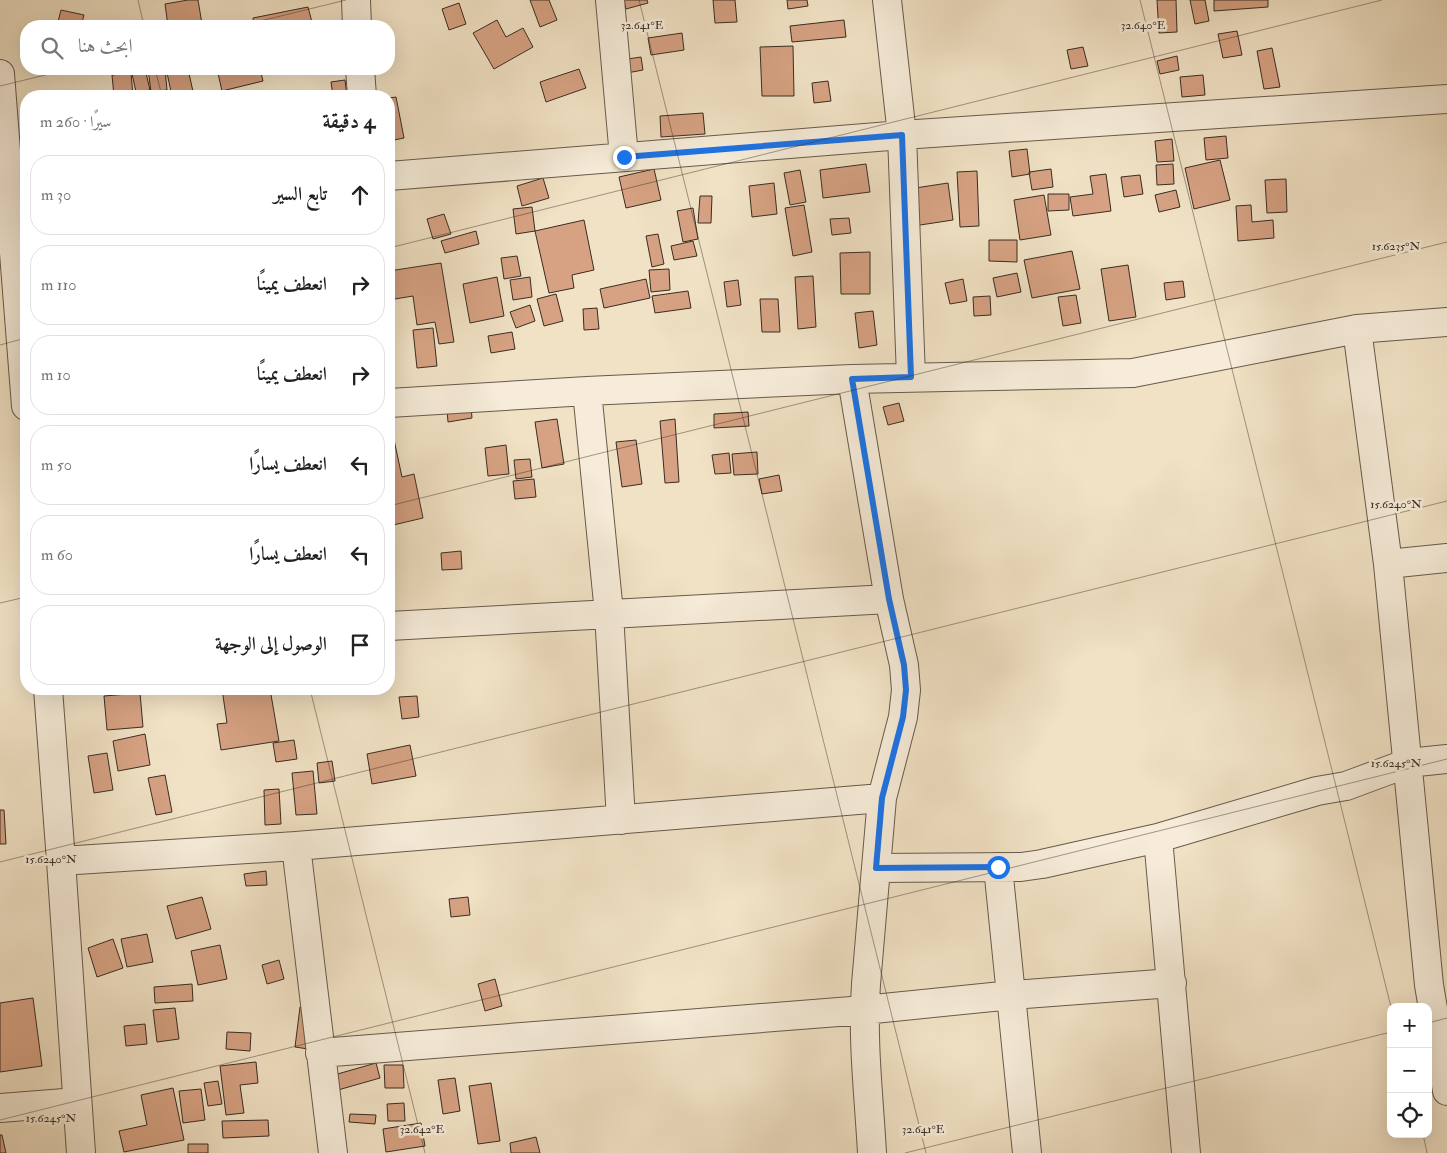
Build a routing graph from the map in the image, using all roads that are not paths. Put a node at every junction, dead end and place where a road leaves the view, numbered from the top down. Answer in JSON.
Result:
{"nodes":[{"id":1,"x":356,"y":0,"type":"edge"},
{"id":2,"x":610,"y":0,"type":"edge"},
{"id":3,"x":887,"y":0,"type":"edge"},
{"id":4,"x":357,"y":20,"type":"edge"},
{"id":5,"x":0,"y":74,"type":"edge"},
{"id":6,"x":360,"y":75,"type":"edge"},
{"id":7,"x":362,"y":90,"type":"edge"},
{"id":8,"x":1447,"y":99,"type":"edge"},
{"id":9,"x":1,"y":104,"type":"edge"},
{"id":10,"x":902,"y":135,"type":"junction"},
{"id":11,"x":624,"y":157,"type":"junction"},
{"id":12,"x":395,"y":176,"type":"edge"},
{"id":13,"x":18,"y":209,"type":"edge"},
{"id":14,"x":7,"y":255,"type":"edge"},
{"id":15,"x":1447,"y":322,"type":"edge"},
{"id":16,"x":1357,"y":329,"type":"junction"},
{"id":17,"x":20,"y":358,"type":"edge"},
{"id":18,"x":911,"y":377,"type":"junction"},
{"id":19,"x":852,"y":379,"type":"junction"},
{"id":20,"x":587,"y":391,"type":"junction"},
{"id":21,"x":395,"y":403,"type":"edge"},
{"id":22,"x":1447,"y":558,"type":"edge"},
{"id":23,"x":1388,"y":564,"type":"junction"},
{"id":24,"x":889,"y":599,"type":"junction"},
{"id":25,"x":609,"y":613,"type":"junction"},
{"id":26,"x":395,"y":626,"type":"edge"},
{"id":27,"x":48,"y":695,"type":"edge"},
{"id":28,"x":1447,"y":759,"type":"edge"},
{"id":29,"x":1408,"y":763,"type":"junction"},
{"id":30,"x":882,"y":798,"type":"junction"},
{"id":31,"x":621,"y":820,"type":"junction"},
{"id":32,"x":1158,"y":838,"type":"junction"},
{"id":33,"x":296,"y":846,"type":"junction"},
{"id":34,"x":61,"y":861,"type":"junction"},
{"id":35,"x":998,"y":867,"type":"junction"},
{"id":36,"x":876,"y":868,"type":"junction"},
{"id":37,"x":1172,"y":983,"type":"junction"},
{"id":38,"x":1438,"y":984,"type":"edge"},
{"id":39,"x":1012,"y":994,"type":"junction"},
{"id":40,"x":864,"y":1010,"type":"junction"},
{"id":41,"x":320,"y":1053,"type":"junction"},
{"id":42,"x":1447,"y":1092,"type":"edge"},
{"id":43,"x":77,"y":1102,"type":"junction"},
{"id":44,"x":0,"y":1108,"type":"edge"},
{"id":45,"x":80,"y":1153,"type":"edge"},
{"id":46,"x":333,"y":1153,"type":"edge"},
{"id":47,"x":872,"y":1153,"type":"edge"},
{"id":48,"x":1027,"y":1153,"type":"edge"},
{"id":49,"x":1186,"y":1153,"type":"edge"}],
"edges":[{"from":1,"to":4,"type":"street"},
{"from":2,"to":11,"type":"street"},
{"from":3,"to":10,"type":"street"},
{"from":5,"to":9,"type":"street"},
{"from":6,"to":7,"type":"street"},
{"from":8,"to":10,"type":"street"},
{"from":9,"to":13,"type":"street"},
{"from":10,"to":11,"type":"street"},
{"from":10,"to":18,"type":"street"},
{"from":11,"to":12,"type":"street"},
{"from":13,"to":14,"type":"street"},
{"from":14,"to":17,"type":"street"},
{"from":15,"to":16,"type":"street"},
{"from":16,"to":18,"type":"street"},
{"from":16,"to":23,"type":"street"},
{"from":18,"to":19,"type":"street"},
{"from":19,"to":20,"type":"street"},
{"from":19,"to":24,"type":"street"},
{"from":20,"to":21,"type":"street"},
{"from":20,"to":25,"type":"street"},
{"from":22,"to":23,"type":"street"},
{"from":23,"to":29,"type":"street"},
{"from":24,"to":25,"type":"street"},
{"from":24,"to":30,"type":"street"},
{"from":25,"to":26,"type":"street"},
{"from":25,"to":31,"type":"street"},
{"from":27,"to":34,"type":"street"},
{"from":28,"to":29,"type":"street"},
{"from":29,"to":32,"type":"street"},
{"from":29,"to":38,"type":"street"},
{"from":30,"to":31,"type":"street"},
{"from":30,"to":36,"type":"street"},
{"from":31,"to":33,"type":"street"},
{"from":32,"to":35,"type":"street"},
{"from":32,"to":37,"type":"street"},
{"from":33,"to":34,"type":"street"},
{"from":33,"to":41,"type":"street"},
{"from":34,"to":43,"type":"street"},
{"from":35,"to":36,"type":"street"},
{"from":35,"to":39,"type":"street"},
{"from":36,"to":40,"type":"street"},
{"from":37,"to":39,"type":"street"},
{"from":37,"to":49,"type":"street"},
{"from":38,"to":42,"type":"street"},
{"from":39,"to":40,"type":"street"},
{"from":39,"to":48,"type":"street"},
{"from":40,"to":41,"type":"street"},
{"from":40,"to":47,"type":"street"},
{"from":41,"to":46,"type":"street"},
{"from":43,"to":44,"type":"street"},
{"from":43,"to":45,"type":"street"}]}
